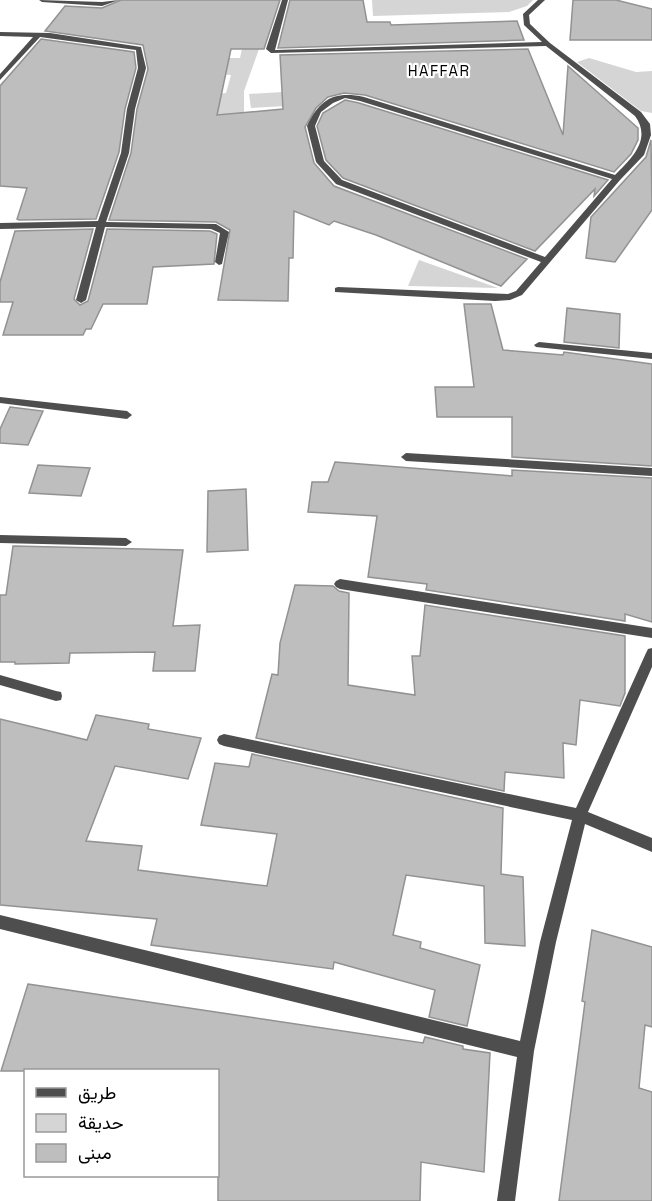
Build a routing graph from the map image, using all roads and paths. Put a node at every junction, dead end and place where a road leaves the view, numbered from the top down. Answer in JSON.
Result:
{"nodes":[{"id":1,"x":42,"y":0,"type":"edge"},
{"id":2,"x":116,"y":0,"type":"edge"},
{"id":3,"x":285,"y":0,"type":"edge"},
{"id":4,"x":542,"y":0,"type":"edge"},
{"id":5,"x":0,"y":34,"type":"edge"},
{"id":6,"x":38,"y":35,"type":"junction"},
{"id":7,"x":548,"y":44,"type":"junction"},
{"id":8,"x":0,"y":78,"type":"edge"},
{"id":9,"x":617,"y":178,"type":"junction"},
{"id":10,"x":101,"y":224,"type":"junction"},
{"id":11,"x":0,"y":226,"type":"edge"},
{"id":12,"x":546,"y":261,"type":"junction"},
{"id":13,"x":219,"y":262,"type":"dead end"},
{"id":14,"x":339,"y":290,"type":"dead end"},
{"id":15,"x":81,"y":300,"type":"dead end"},
{"id":16,"x":539,"y":345,"type":"dead end"},
{"id":17,"x":652,"y":356,"type":"edge"},
{"id":18,"x":0,"y":400,"type":"edge"},
{"id":19,"x":127,"y":415,"type":"dead end"},
{"id":20,"x":406,"y":457,"type":"dead end"},
{"id":21,"x":652,"y":472,"type":"edge"},
{"id":22,"x":0,"y":539,"type":"edge"},
{"id":23,"x":126,"y":542,"type":"dead end"},
{"id":24,"x":340,"y":584,"type":"dead end"},
{"id":25,"x":652,"y":633,"type":"edge"},
{"id":26,"x":652,"y":653,"type":"edge"},
{"id":27,"x":0,"y":680,"type":"edge"},
{"id":28,"x":56,"y":696,"type":"dead end"},
{"id":29,"x":224,"y":740,"type":"dead end"},
{"id":30,"x":580,"y":815,"type":"junction"},
{"id":31,"x":652,"y":845,"type":"edge"},
{"id":32,"x":0,"y":922,"type":"edge"},
{"id":33,"x":526,"y":1051,"type":"junction"},
{"id":34,"x":506,"y":1201,"type":"edge"}],
"edges":[{"from":1,"to":2,"type":"street"},
{"from":3,"to":7,"type":"street"},
{"from":4,"to":7,"type":"street"},
{"from":5,"to":6,"type":"street"},
{"from":6,"to":8,"type":"street"},
{"from":6,"to":10,"type":"street"},
{"from":7,"to":9,"type":"street"},
{"from":9,"to":12,"type":"street"},
{"from":9,"to":12,"type":"street"},
{"from":10,"to":11,"type":"street"},
{"from":10,"to":13,"type":"street"},
{"from":10,"to":15,"type":"street"},
{"from":12,"to":14,"type":"street"},
{"from":16,"to":17,"type":"street"},
{"from":18,"to":19,"type":"street"},
{"from":20,"to":21,"type":"street"},
{"from":22,"to":23,"type":"street"},
{"from":24,"to":25,"type":"street"},
{"from":26,"to":30,"type":"street"},
{"from":27,"to":28,"type":"street"},
{"from":29,"to":30,"type":"street"},
{"from":30,"to":31,"type":"street"},
{"from":30,"to":33,"type":"street"},
{"from":32,"to":33,"type":"street"},
{"from":33,"to":34,"type":"street"}]}
